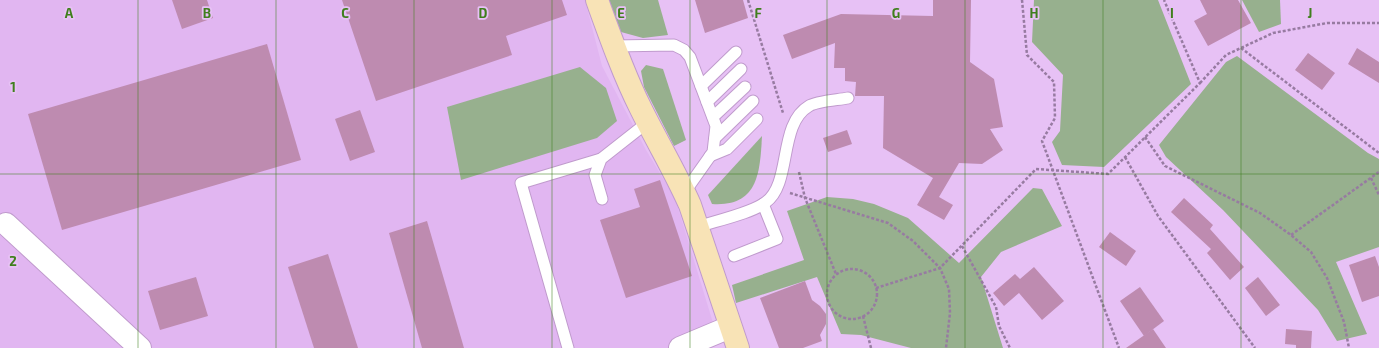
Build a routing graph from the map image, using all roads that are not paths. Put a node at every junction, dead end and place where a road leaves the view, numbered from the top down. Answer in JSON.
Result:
{"nodes":[{"id":1,"x":597,"y":0,"type":"edge"},
{"id":2,"x":614,"y":46,"type":"junction"},
{"id":3,"x":736,"y":52,"type":"dead end"},
{"id":4,"x":741,"y":68,"type":"dead end"},
{"id":5,"x":701,"y":86,"type":"junction"},
{"id":6,"x":745,"y":87,"type":"dead end"},
{"id":7,"x":848,"y":98,"type":"dead end"},
{"id":8,"x":708,"y":102,"type":"junction"},
{"id":9,"x":753,"y":102,"type":"dead end"},
{"id":10,"x":713,"y":118,"type":"junction"},
{"id":11,"x":757,"y":120,"type":"dead end"},
{"id":12,"x":648,"y":122,"type":"junction"},
{"id":13,"x":715,"y":138,"type":"junction"},
{"id":14,"x":710,"y":156,"type":"junction"},
{"id":15,"x":602,"y":160,"type":"junction"},
{"id":16,"x":684,"y":192,"type":"junction"},
{"id":17,"x":602,"y":199,"type":"dead end"},
{"id":18,"x":763,"y":204,"type":"junction"},
{"id":19,"x":6,"y":224,"type":"dead end"},
{"id":20,"x":697,"y":227,"type":"junction"},
{"id":21,"x":734,"y":256,"type":"dead end"},
{"id":22,"x":730,"y":328,"type":"junction"},
{"id":23,"x":140,"y":348,"type":"edge"},
{"id":24,"x":568,"y":348,"type":"edge"},
{"id":25,"x":680,"y":348,"type":"edge"},
{"id":26,"x":738,"y":348,"type":"edge"}],
"edges":[{"from":1,"to":2,"type":"street"},
{"from":2,"to":5,"type":"lane"},
{"from":2,"to":12,"type":"street"},
{"from":3,"to":5,"type":"lane"},
{"from":4,"to":8,"type":"lane"},
{"from":5,"to":8,"type":"lane"},
{"from":6,"to":10,"type":"lane"},
{"from":7,"to":18,"type":"lane"},
{"from":8,"to":10,"type":"lane"},
{"from":9,"to":13,"type":"lane"},
{"from":10,"to":13,"type":"lane"},
{"from":11,"to":14,"type":"lane"},
{"from":12,"to":15,"type":"lane"},
{"from":12,"to":16,"type":"street"},
{"from":13,"to":14,"type":"lane"},
{"from":14,"to":16,"type":"lane"},
{"from":15,"to":17,"type":"lane"},
{"from":15,"to":24,"type":"lane"},
{"from":16,"to":20,"type":"street"},
{"from":18,"to":20,"type":"lane"},
{"from":18,"to":21,"type":"lane"},
{"from":19,"to":23,"type":"street"},
{"from":20,"to":22,"type":"street"},
{"from":22,"to":25,"type":"street"},
{"from":22,"to":26,"type":"street"}]}
